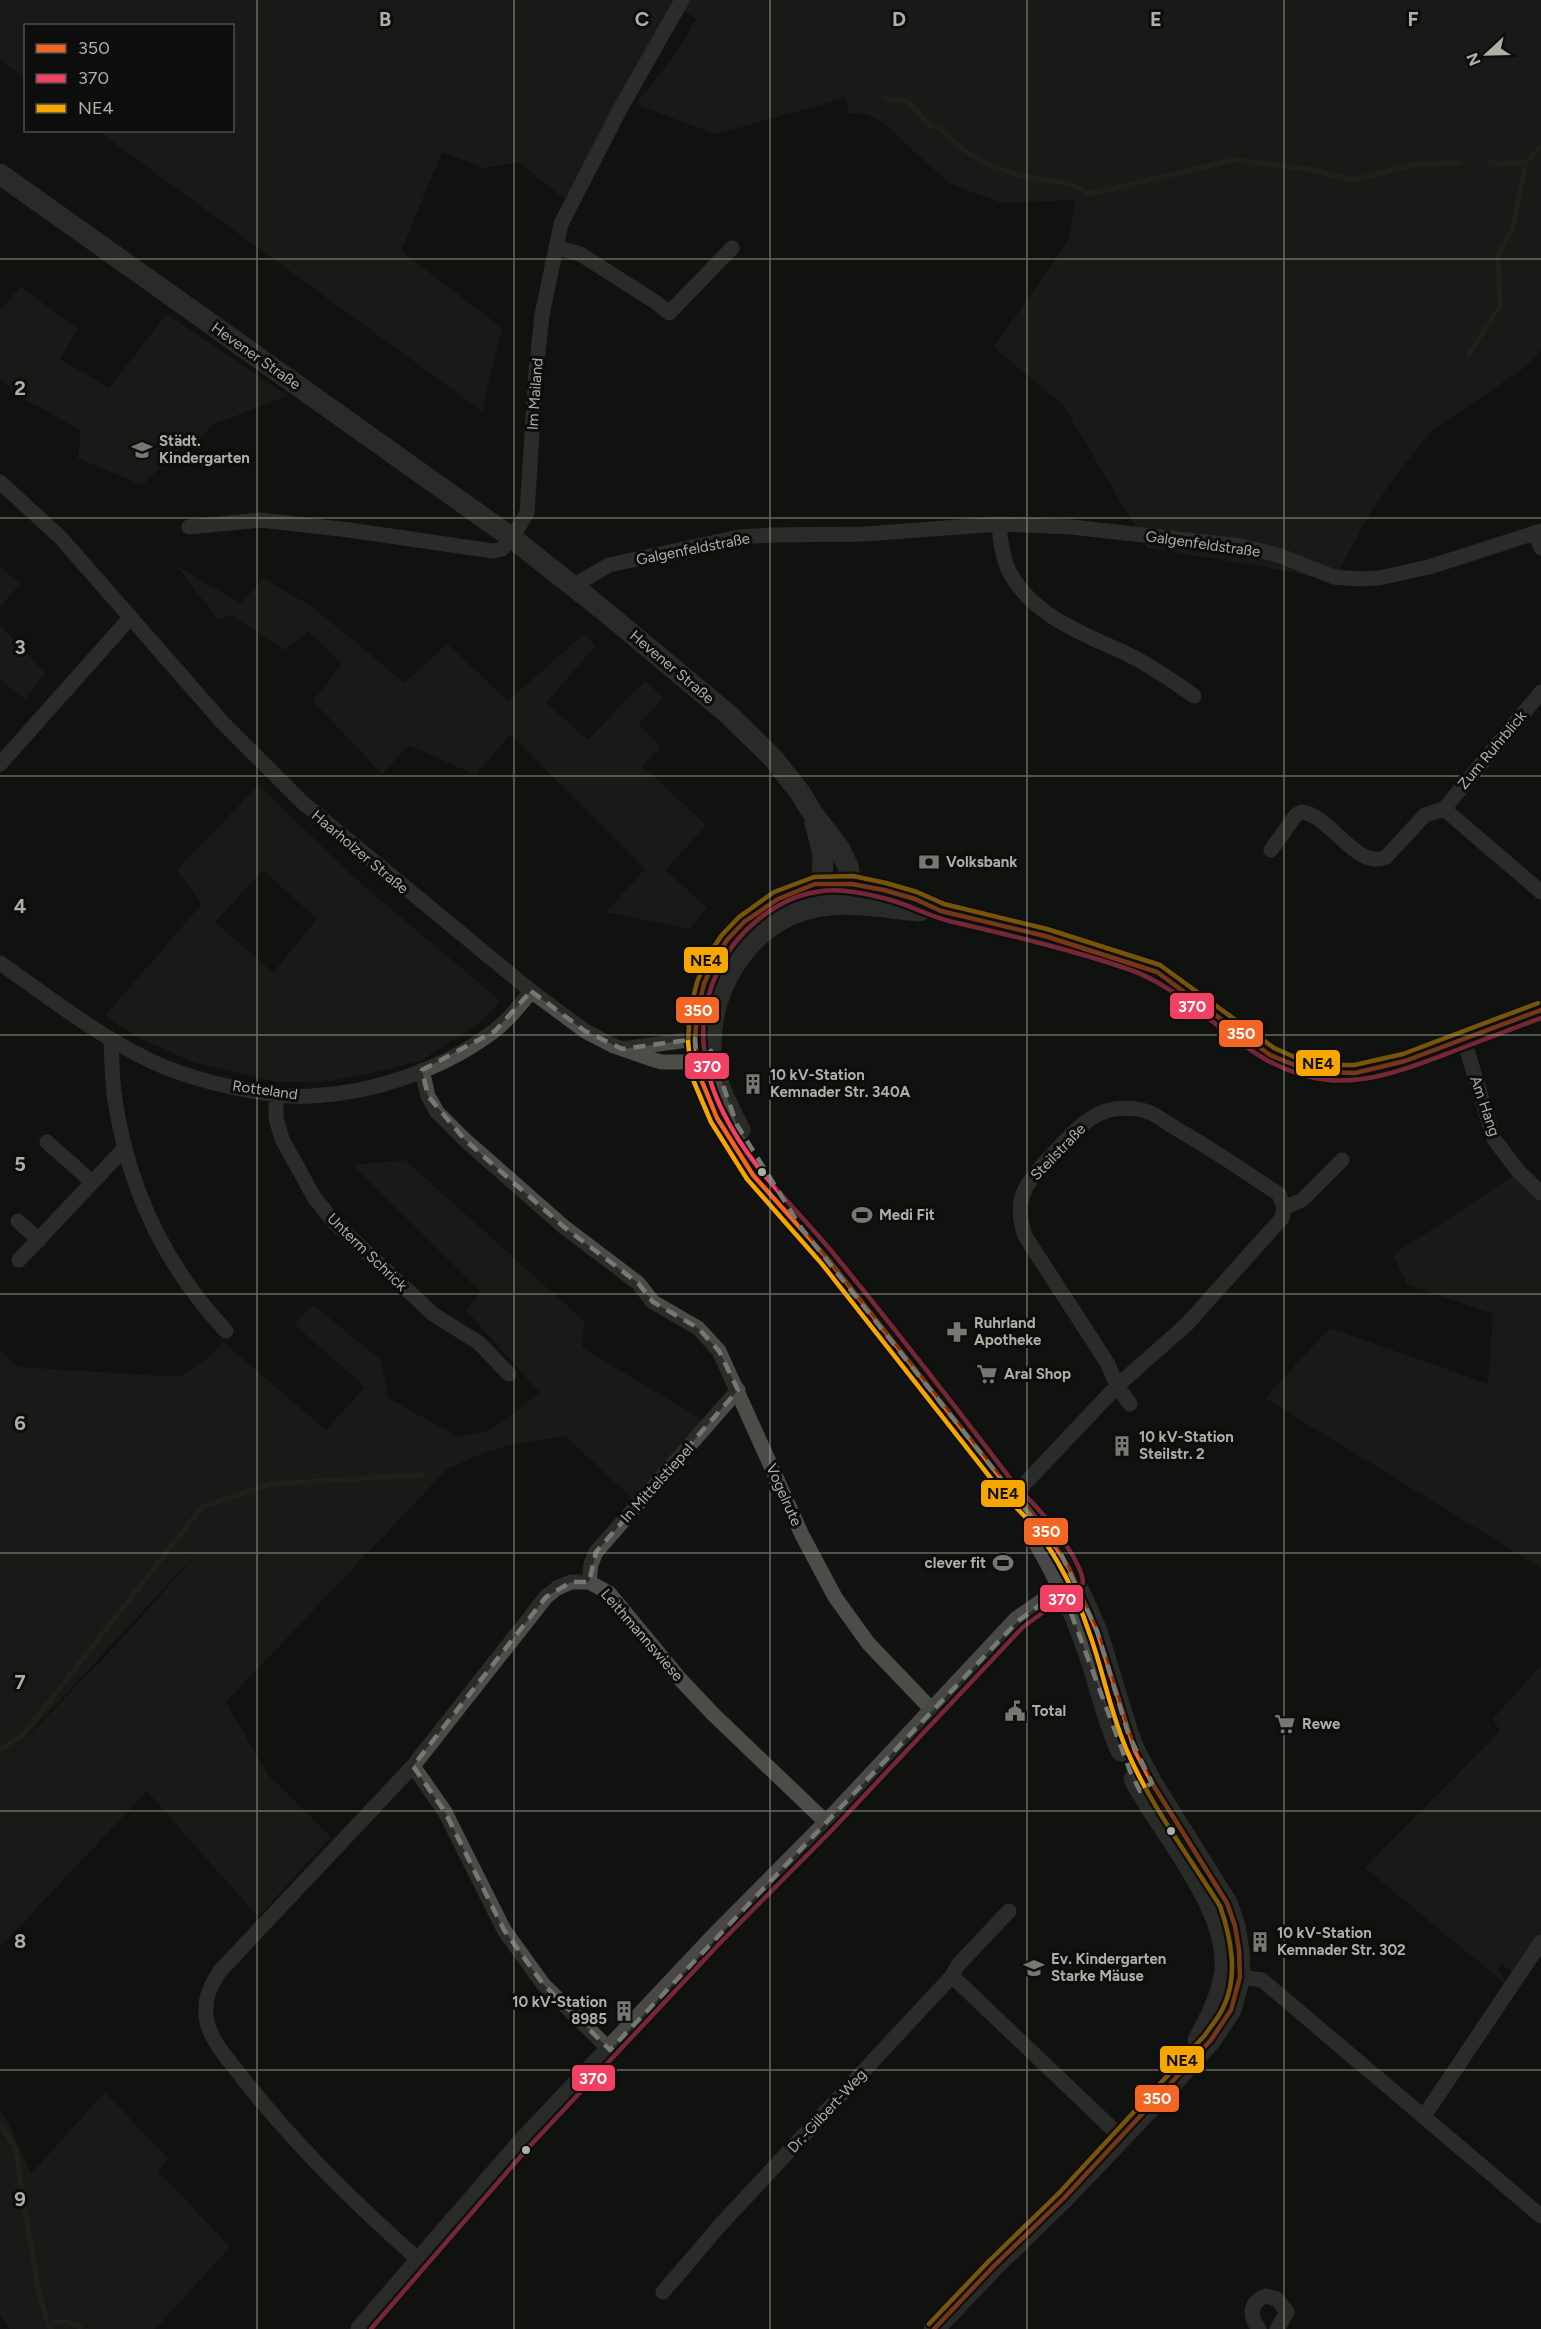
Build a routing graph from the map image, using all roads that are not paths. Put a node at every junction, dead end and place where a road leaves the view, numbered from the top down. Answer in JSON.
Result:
{"nodes":[{"id":1,"x":682,"y":0,"type":"edge"},
{"id":2,"x":0,"y":174,"type":"edge"},
{"id":3,"x":556,"y":247,"type":"junction"},
{"id":4,"x":732,"y":248,"type":"dead end"},
{"id":5,"x":0,"y":482,"type":"edge"},
{"id":6,"x":999,"y":524,"type":"junction"},
{"id":7,"x":189,"y":526,"type":"dead end"},
{"id":8,"x":1538,"y":532,"type":"edge"},
{"id":9,"x":512,"y":538,"type":"junction"},
{"id":10,"x":1541,"y":548,"type":"edge"},
{"id":11,"x":573,"y":586,"type":"junction"},
{"id":12,"x":130,"y":618,"type":"junction"},
{"id":13,"x":1541,"y":692,"type":"edge"},
{"id":14,"x":1194,"y":696,"type":"dead end"},
{"id":15,"x":0,"y":764,"type":"edge"},
{"id":16,"x":1444,"y":809,"type":"junction"},
{"id":17,"x":813,"y":814,"type":"junction"},
{"id":18,"x":1271,"y":850,"type":"dead end"},
{"id":19,"x":822,"y":883,"type":"junction"},
{"id":20,"x":850,"y":884,"type":"junction"},
{"id":21,"x":1541,"y":892,"type":"edge"},
{"id":22,"x":837,"y":904,"type":"junction"},
{"id":23,"x":941,"y":911,"type":"junction"},
{"id":24,"x":0,"y":963,"type":"edge"},
{"id":25,"x":720,"y":968,"type":"junction"},
{"id":26,"x":531,"y":991,"type":"junction"},
{"id":27,"x":1541,"y":1010,"type":"edge"},
{"id":28,"x":1464,"y":1040,"type":"junction"},
{"id":29,"x":111,"y":1041,"type":"junction"},
{"id":30,"x":622,"y":1049,"type":"junction"},
{"id":31,"x":701,"y":1050,"type":"junction"},
{"id":32,"x":422,"y":1070,"type":"junction"},
{"id":33,"x":276,"y":1094,"type":"junction"},
{"id":34,"x":47,"y":1142,"type":"dead end"},
{"id":35,"x":124,"y":1149,"type":"junction"},
{"id":36,"x":1342,"y":1160,"type":"dead end"},
{"id":37,"x":93,"y":1182,"type":"junction"},
{"id":38,"x":1541,"y":1192,"type":"edge"},
{"id":39,"x":1284,"y":1208,"type":"junction"},
{"id":40,"x":18,"y":1221,"type":"dead end"},
{"id":41,"x":39,"y":1240,"type":"junction"},
{"id":42,"x":19,"y":1260,"type":"dead end"},
{"id":43,"x":226,"y":1331,"type":"dead end"},
{"id":44,"x":509,"y":1374,"type":"dead end"},
{"id":45,"x":1118,"y":1386,"type":"junction"},
{"id":46,"x":738,"y":1390,"type":"junction"},
{"id":47,"x":1130,"y":1404,"type":"dead end"},
{"id":48,"x":1014,"y":1495,"type":"junction"},
{"id":49,"x":588,"y":1582,"type":"junction"},
{"id":50,"x":1069,"y":1585,"type":"junction"},
{"id":51,"x":934,"y":1712,"type":"junction"},
{"id":52,"x":413,"y":1766,"type":"junction"},
{"id":53,"x":828,"y":1824,"type":"junction"},
{"id":54,"x":1009,"y":1911,"type":"dead end"},
{"id":55,"x":1541,"y":1942,"type":"edge"},
{"id":56,"x":952,"y":1976,"type":"junction"},
{"id":57,"x":1232,"y":1976,"type":"junction"},
{"id":58,"x":610,"y":2050,"type":"junction"},
{"id":59,"x":1424,"y":2116,"type":"junction"},
{"id":60,"x":1121,"y":2138,"type":"junction"},
{"id":61,"x":1541,"y":2216,"type":"edge"},
{"id":62,"x":420,"y":2261,"type":"junction"},
{"id":63,"x":663,"y":2292,"type":"dead end"},
{"id":64,"x":361,"y":2329,"type":"edge"},
{"id":65,"x":934,"y":2329,"type":"edge"},
{"id":66,"x":1259,"y":2329,"type":"edge"},
{"id":67,"x":1277,"y":2329,"type":"edge"}],
"edges":[{"from":1,"to":3,"type":"street","name":"Im Mailand"},
{"from":2,"to":9,"type":"main road","name":"Hevener Straße"},
{"from":3,"to":4,"type":"street"},
{"from":3,"to":9,"type":"street","name":"Im Mailand"},
{"from":5,"to":12,"type":"street","name":"Haarholzer Straße"},
{"from":6,"to":8,"type":"street","name":"Galgenfeldstraße"},
{"from":6,"to":11,"type":"street","name":"Galgenfeldstraße"},
{"from":6,"to":14,"type":"street"},
{"from":7,"to":9,"type":"street"},
{"from":8,"to":10,"type":"street"},
{"from":9,"to":11,"type":"main road","name":"Hevener Straße"},
{"from":11,"to":17,"type":"main road","name":"Hevener Straße"},
{"from":12,"to":15,"type":"street"},
{"from":12,"to":26,"type":"street","name":"Haarholzer Straße"},
{"from":13,"to":16,"type":"street","name":"Zum Ruhrblick"},
{"from":16,"to":18,"type":"street","name":"Zum Ruhrblick"},
{"from":16,"to":21,"type":"street"},
{"from":17,"to":19,"type":"main road","name":"Hevener Straße"},
{"from":17,"to":20,"type":"main road","name":"Hevener Straße"},
{"from":19,"to":20,"type":"main road"},
{"from":19,"to":22,"type":"main road"},
{"from":19,"to":25,"type":"main road"},
{"from":20,"to":22,"type":"main road"},
{"from":20,"to":23,"type":"main road"},
{"from":22,"to":23,"type":"main road"},
{"from":22,"to":25,"type":"main road"},
{"from":23,"to":28,"type":"main road"},
{"from":24,"to":29,"type":"street","name":"Rotteland"},
{"from":25,"to":31,"type":"main road"},
{"from":26,"to":30,"type":"street","name":"Haarholzer Straße"},
{"from":26,"to":32,"type":"street","name":"Rotteland"},
{"from":27,"to":28,"type":"main road"},
{"from":28,"to":38,"type":"street","name":"Am Hang"},
{"from":29,"to":33,"type":"street","name":"Rotteland"},
{"from":29,"to":35,"type":"street"},
{"from":30,"to":31,"type":"street"},
{"from":30,"to":31,"type":"street","name":"Haarholzer Straße"},
{"from":31,"to":48,"type":"main road"},
{"from":32,"to":33,"type":"street","name":"Rotteland"},
{"from":32,"to":46,"type":"street","name":"Vogelrute"},
{"from":33,"to":44,"type":"street","name":"Unterm Schrick"},
{"from":34,"to":37,"type":"street"},
{"from":35,"to":37,"type":"street"},
{"from":35,"to":43,"type":"street"},
{"from":36,"to":39,"type":"street"},
{"from":37,"to":41,"type":"street"},
{"from":39,"to":45,"type":"street"},
{"from":39,"to":45,"type":"street","name":"Steilstraße"},
{"from":40,"to":41,"type":"street"},
{"from":41,"to":42,"type":"street"},
{"from":45,"to":47,"type":"street","name":"Steilstraße"},
{"from":45,"to":48,"type":"street"},
{"from":46,"to":49,"type":"street","name":"In Mittelstiepel"},
{"from":46,"to":51,"type":"street","name":"Vogelrute"},
{"from":48,"to":50,"type":"main road"},
{"from":49,"to":52,"type":"street","name":"Leithmannswiese"},
{"from":49,"to":53,"type":"street","name":"Leithmannswiese"},
{"from":50,"to":51,"type":"main road"},
{"from":50,"to":57,"type":"main road"},
{"from":51,"to":53,"type":"main road"},
{"from":52,"to":58,"type":"street"},
{"from":52,"to":62,"type":"street","name":"Leithmannswiese"},
{"from":53,"to":58,"type":"main road"},
{"from":54,"to":56,"type":"street","name":"Dr.-Gilbert-Weg"},
{"from":55,"to":59,"type":"street"},
{"from":56,"to":60,"type":"street"},
{"from":56,"to":63,"type":"street","name":"Dr.-Gilbert-Weg"},
{"from":57,"to":59,"type":"street"},
{"from":57,"to":60,"type":"main road"},
{"from":58,"to":62,"type":"main road"},
{"from":59,"to":61,"type":"street"},
{"from":60,"to":65,"type":"main road"},
{"from":62,"to":64,"type":"main road"},
{"from":66,"to":67,"type":"street"}]}
